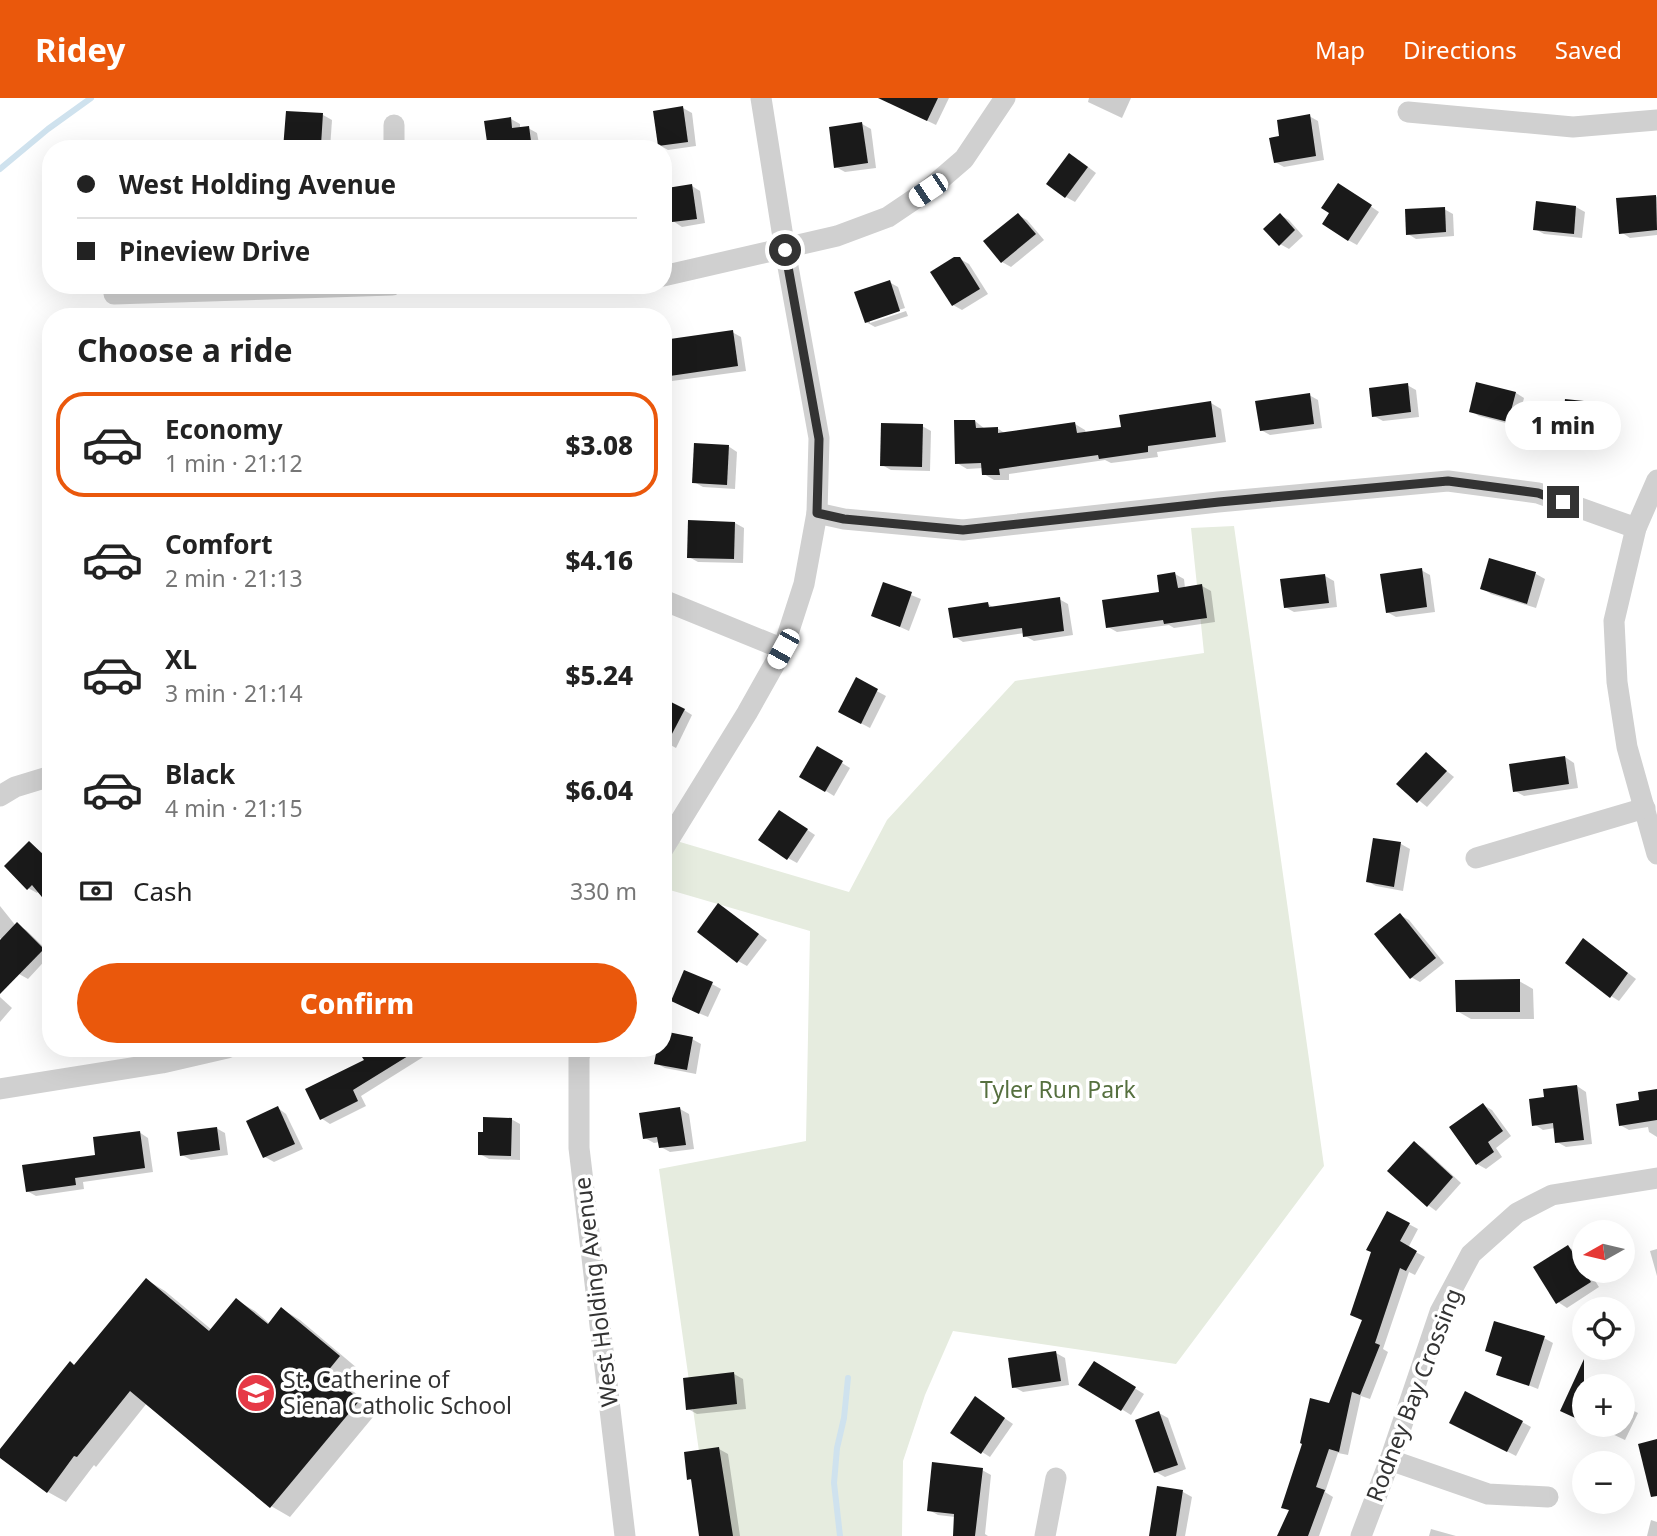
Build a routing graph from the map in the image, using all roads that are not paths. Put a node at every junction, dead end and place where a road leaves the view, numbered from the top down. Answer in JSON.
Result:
{"nodes":[{"id":1,"x":761,"y":98,"type":"edge"},
{"id":2,"x":1005,"y":98,"type":"edge"},
{"id":3,"x":1408,"y":112,"type":"dead end"},
{"id":4,"x":1657,"y":120,"type":"edge"},
{"id":5,"x":394,"y":125,"type":"dead end"},
{"id":6,"x":394,"y":140,"type":"edge"},
{"id":7,"x":785,"y":250,"type":"junction"},
{"id":8,"x":672,"y":274,"type":"edge"},
{"id":9,"x":1657,"y":480,"type":"edge"},
{"id":10,"x":817,"y":513,"type":"junction"},
{"id":11,"x":1636,"y":528,"type":"junction"},
{"id":12,"x":672,"y":604,"type":"edge"},
{"id":13,"x":783,"y":649,"type":"junction"},
{"id":14,"x":42,"y":779,"type":"edge"},
{"id":15,"x":0,"y":796,"type":"edge"},
{"id":16,"x":1645,"y":808,"type":"junction"},
{"id":17,"x":672,"y":834,"type":"edge"},
{"id":18,"x":1657,"y":854,"type":"edge"},
{"id":19,"x":1476,"y":858,"type":"dead end"},
{"id":20,"x":195,"y":1057,"type":"edge"},
{"id":21,"x":579,"y":1057,"type":"edge"},
{"id":22,"x":0,"y":1089,"type":"edge"},
{"id":23,"x":1657,"y":1178,"type":"edge"},
{"id":24,"x":1390,"y":1460,"type":"junction"},
{"id":25,"x":1056,"y":1478,"type":"dead end"},
{"id":26,"x":1548,"y":1497,"type":"dead end"},
{"id":27,"x":625,"y":1536,"type":"edge"},
{"id":28,"x":1045,"y":1536,"type":"edge"},
{"id":29,"x":1361,"y":1536,"type":"edge"}],
"edges":[{"from":1,"to":7,"type":"street"},
{"from":2,"to":7,"type":"street"},
{"from":3,"to":4,"type":"street"},
{"from":5,"to":6,"type":"street"},
{"from":7,"to":8,"type":"street"},
{"from":7,"to":10,"type":"street"},
{"from":9,"to":11,"type":"street"},
{"from":10,"to":11,"type":"street"},
{"from":10,"to":13,"type":"street"},
{"from":11,"to":16,"type":"street"},
{"from":12,"to":13,"type":"street"},
{"from":13,"to":17,"type":"street"},
{"from":14,"to":15,"type":"street"},
{"from":16,"to":18,"type":"street"},
{"from":16,"to":19,"type":"street"},
{"from":20,"to":22,"type":"street"},
{"from":21,"to":27,"type":"street","name":"West Holding Avenue"},
{"from":23,"to":24,"type":"street","name":"Rodney Bay Crossing"},
{"from":24,"to":26,"type":"street"},
{"from":24,"to":29,"type":"street","name":"Rodney Bay Crossing"},
{"from":25,"to":28,"type":"street"}]}
